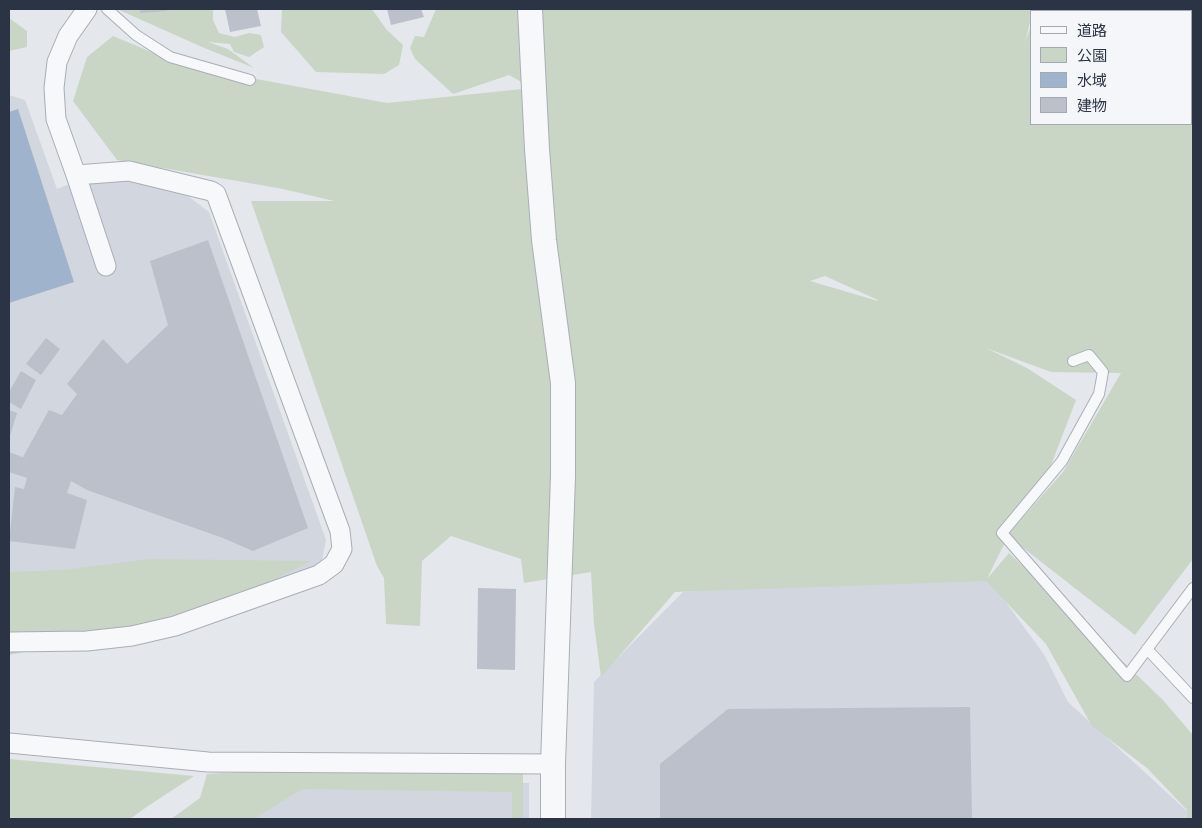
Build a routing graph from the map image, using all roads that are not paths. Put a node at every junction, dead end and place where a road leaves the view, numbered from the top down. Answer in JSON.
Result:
{"nodes":[{"id":1,"x":87,"y":9,"type":"edge"},
{"id":2,"x":107,"y":9,"type":"edge"},
{"id":3,"x":530,"y":9,"type":"edge"},
{"id":4,"x":250,"y":80,"type":"dead end"},
{"id":5,"x":76,"y":175,"type":"junction"},
{"id":6,"x":106,"y":266,"type":"dead end"},
{"id":7,"x":1073,"y":361,"type":"dead end"},
{"id":8,"x":1193,"y":588,"type":"edge"},
{"id":9,"x":9,"y":642,"type":"edge"},
{"id":10,"x":1147,"y":649,"type":"junction"},
{"id":11,"x":1193,"y":698,"type":"edge"},
{"id":12,"x":9,"y":743,"type":"edge"},
{"id":13,"x":553,"y":764,"type":"junction"},
{"id":14,"x":553,"y":819,"type":"edge"}],
"edges":[{"from":1,"to":5,"type":"street"},
{"from":2,"to":4,"type":"lane"},
{"from":3,"to":13,"type":"street"},
{"from":5,"to":6,"type":"street"},
{"from":5,"to":9,"type":"street"},
{"from":7,"to":10,"type":"lane"},
{"from":8,"to":10,"type":"lane"},
{"from":10,"to":11,"type":"lane"},
{"from":12,"to":13,"type":"street"},
{"from":13,"to":14,"type":"street"}]}
